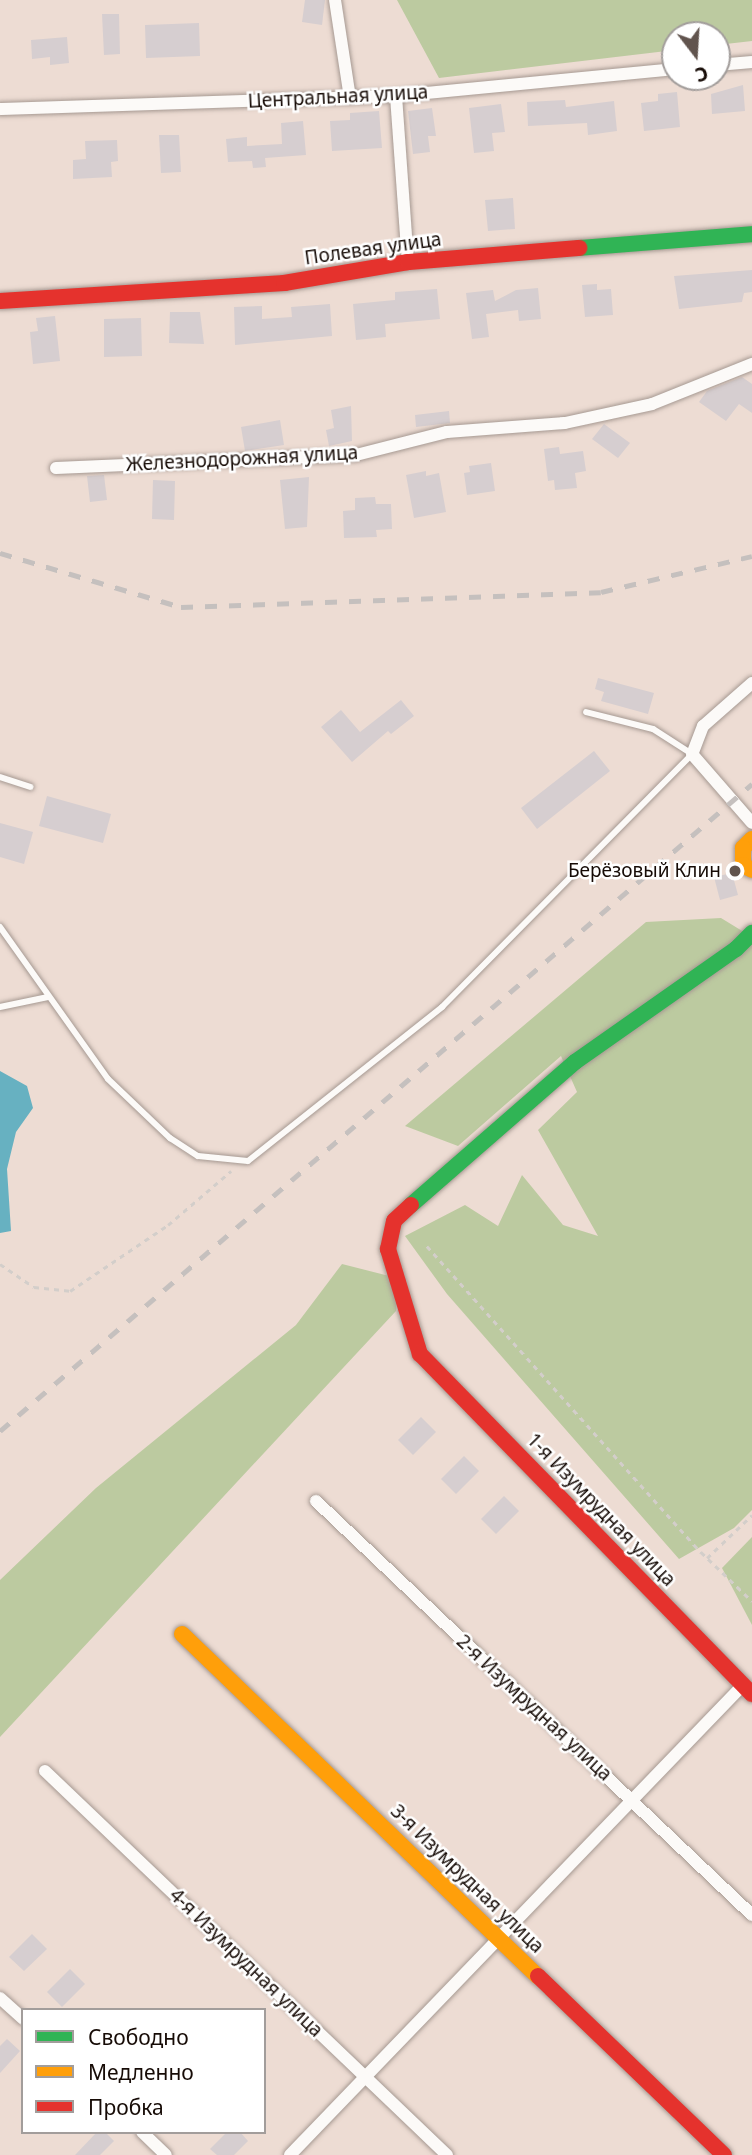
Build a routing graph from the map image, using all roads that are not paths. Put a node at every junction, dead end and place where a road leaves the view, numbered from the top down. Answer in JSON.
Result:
{"nodes":[{"id":1,"x":335,"y":0,"type":"edge"},
{"id":2,"x":752,"y":62,"type":"edge"},
{"id":3,"x":731,"y":64,"type":"edge"},
{"id":4,"x":661,"y":70,"type":"edge"},
{"id":5,"x":396,"y":96,"type":"junction"},
{"id":6,"x":351,"y":98,"type":"junction"},
{"id":7,"x":0,"y":109,"type":"edge"},
{"id":8,"x":752,"y":234,"type":"edge"},
{"id":9,"x":408,"y":262,"type":"junction"},
{"id":10,"x":0,"y":301,"type":"edge"},
{"id":11,"x":752,"y":365,"type":"edge"},
{"id":12,"x":56,"y":468,"type":"dead end"},
{"id":13,"x":752,"y":683,"type":"edge"},
{"id":14,"x":586,"y":712,"type":"dead end"},
{"id":15,"x":692,"y":754,"type":"junction"},
{"id":16,"x":0,"y":777,"type":"edge"},
{"id":17,"x":30,"y":787,"type":"dead end"},
{"id":18,"x":752,"y":823,"type":"edge"},
{"id":19,"x":752,"y":839,"type":"edge"},
{"id":20,"x":752,"y":870,"type":"edge"},
{"id":21,"x":0,"y":927,"type":"edge"},
{"id":22,"x":752,"y":933,"type":"edge"},
{"id":23,"x":48,"y":997,"type":"junction"},
{"id":24,"x":0,"y":1007,"type":"edge"},
{"id":25,"x":316,"y":1501,"type":"dead end"},
{"id":26,"x":182,"y":1633,"type":"dead end"},
{"id":27,"x":747,"y":1690,"type":"edge"},
{"id":28,"x":45,"y":1770,"type":"dead end"},
{"id":29,"x":631,"y":1800,"type":"junction"},
{"id":30,"x":752,"y":1915,"type":"edge"},
{"id":31,"x":498,"y":1938,"type":"junction"},
{"id":32,"x":0,"y":1998,"type":"edge"},
{"id":33,"x":21,"y":2018,"type":"edge"},
{"id":34,"x":365,"y":2077,"type":"junction"},
{"id":35,"x":144,"y":2134,"type":"edge"},
{"id":36,"x":166,"y":2155,"type":"edge"},
{"id":37,"x":290,"y":2155,"type":"edge"},
{"id":38,"x":447,"y":2155,"type":"edge"},
{"id":39,"x":724,"y":2155,"type":"edge"}],
"edges":[{"from":1,"to":6,"type":"street"},
{"from":2,"to":3,"type":"street"},
{"from":4,"to":5,"type":"street","name":"Центральная улица"},
{"from":5,"to":6,"type":"street","name":"Центральная улица"},
{"from":5,"to":9,"type":"street"},
{"from":6,"to":7,"type":"street","name":"Центральная улица"},
{"from":8,"to":9,"type":"street","name":"Полевая улица"},
{"from":9,"to":10,"type":"street","name":"Полевая улица"},
{"from":11,"to":12,"type":"street","name":"Железнодорожная улица"},
{"from":13,"to":15,"type":"street"},
{"from":14,"to":15,"type":"lane"},
{"from":15,"to":18,"type":"street"},
{"from":15,"to":23,"type":"lane"},
{"from":16,"to":17,"type":"lane"},
{"from":19,"to":20,"type":"street"},
{"from":21,"to":23,"type":"lane"},
{"from":22,"to":27,"type":"street","name":"1-я Изумрудная улица"},
{"from":23,"to":24,"type":"lane"},
{"from":25,"to":29,"type":"street","name":"2-я Изумрудная улица"},
{"from":26,"to":31,"type":"street","name":"3-я Изумрудная улица"},
{"from":27,"to":29,"type":"street"},
{"from":28,"to":34,"type":"street","name":"4-я Изумрудная улица"},
{"from":29,"to":30,"type":"street","name":"2-я Изумрудная улица"},
{"from":29,"to":31,"type":"street"},
{"from":31,"to":34,"type":"street"},
{"from":31,"to":39,"type":"street","name":"3-я Изумрудная улица"},
{"from":32,"to":33,"type":"street"},
{"from":34,"to":37,"type":"street"},
{"from":34,"to":38,"type":"street","name":"4-я Изумрудная улица"},
{"from":35,"to":36,"type":"street"}]}
